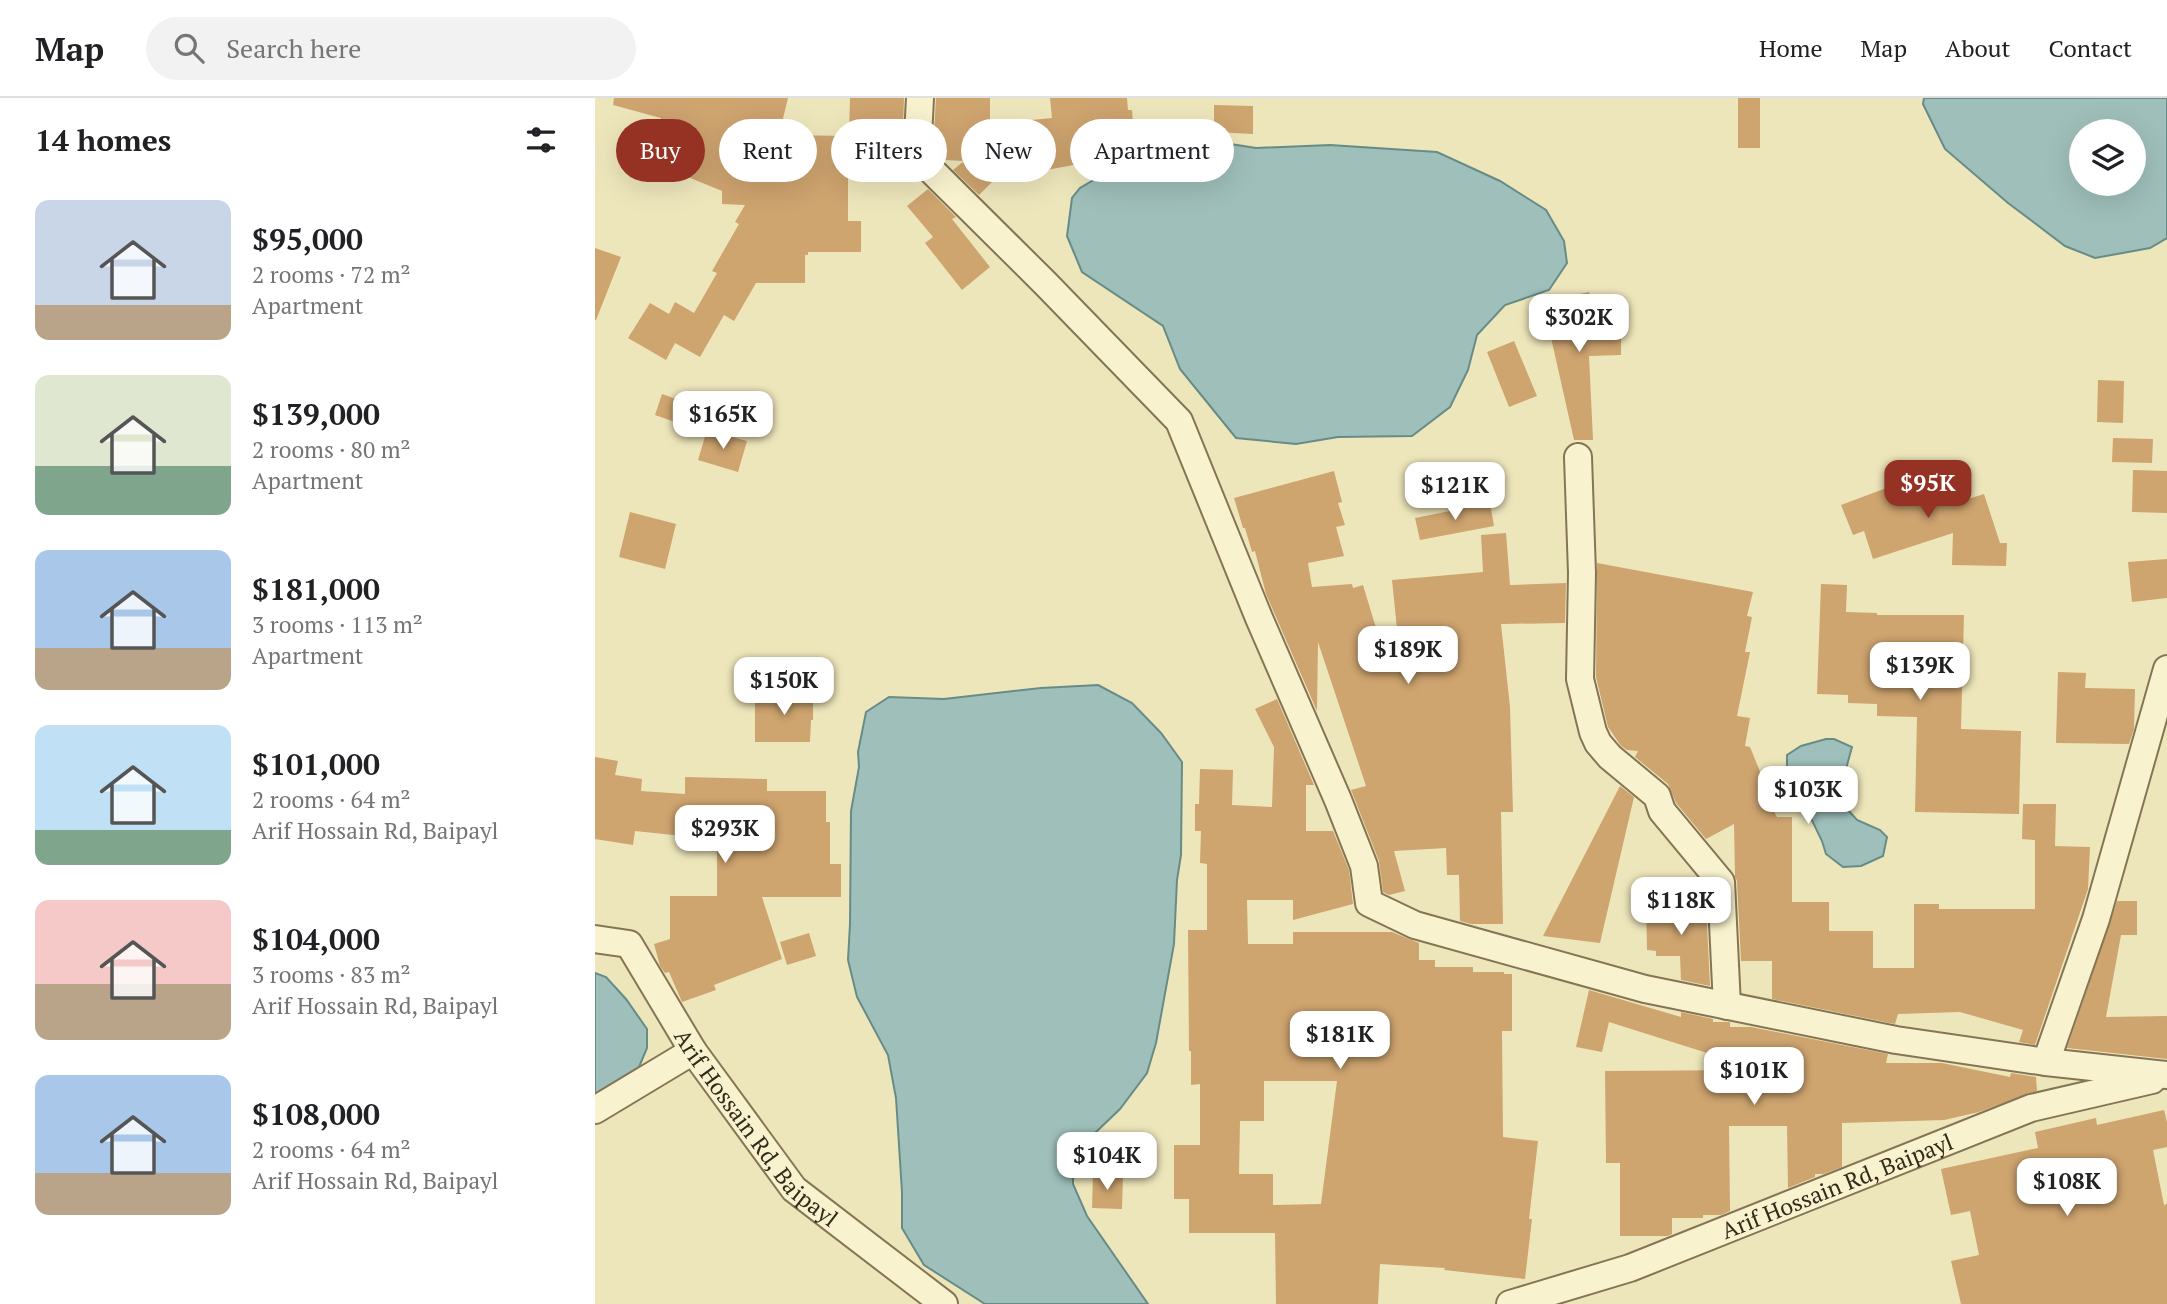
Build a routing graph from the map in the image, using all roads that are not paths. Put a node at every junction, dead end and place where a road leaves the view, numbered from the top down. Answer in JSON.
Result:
{"nodes":[{"id":1,"x":920,"y":98,"type":"edge"},
{"id":2,"x":1578,"y":457,"type":"dead end"},
{"id":3,"x":2167,"y":669,"type":"edge"},
{"id":4,"x":595,"y":939,"type":"edge"},
{"id":5,"x":1727,"y":1006,"type":"junction"},
{"id":6,"x":693,"y":1051,"type":"junction"},
{"id":7,"x":2046,"y":1062,"type":"junction"},
{"id":8,"x":2167,"y":1075,"type":"edge"},
{"id":9,"x":595,"y":1110,"type":"edge"},
{"id":10,"x":944,"y":1304,"type":"edge"},
{"id":11,"x":1510,"y":1304,"type":"edge"}],
"edges":[{"from":1,"to":5,"type":"street"},
{"from":2,"to":5,"type":"street"},
{"from":3,"to":7,"type":"street"},
{"from":4,"to":6,"type":"street","name":"Arif Hossain Rd, Baipayl"},
{"from":5,"to":7,"type":"street"},
{"from":6,"to":9,"type":"street"},
{"from":6,"to":10,"type":"street","name":"Arif Hossain Rd, Baipayl"},
{"from":7,"to":8,"type":"street"},
{"from":8,"to":11,"type":"street","name":"Arif Hossain Rd, Baipayl"}]}
